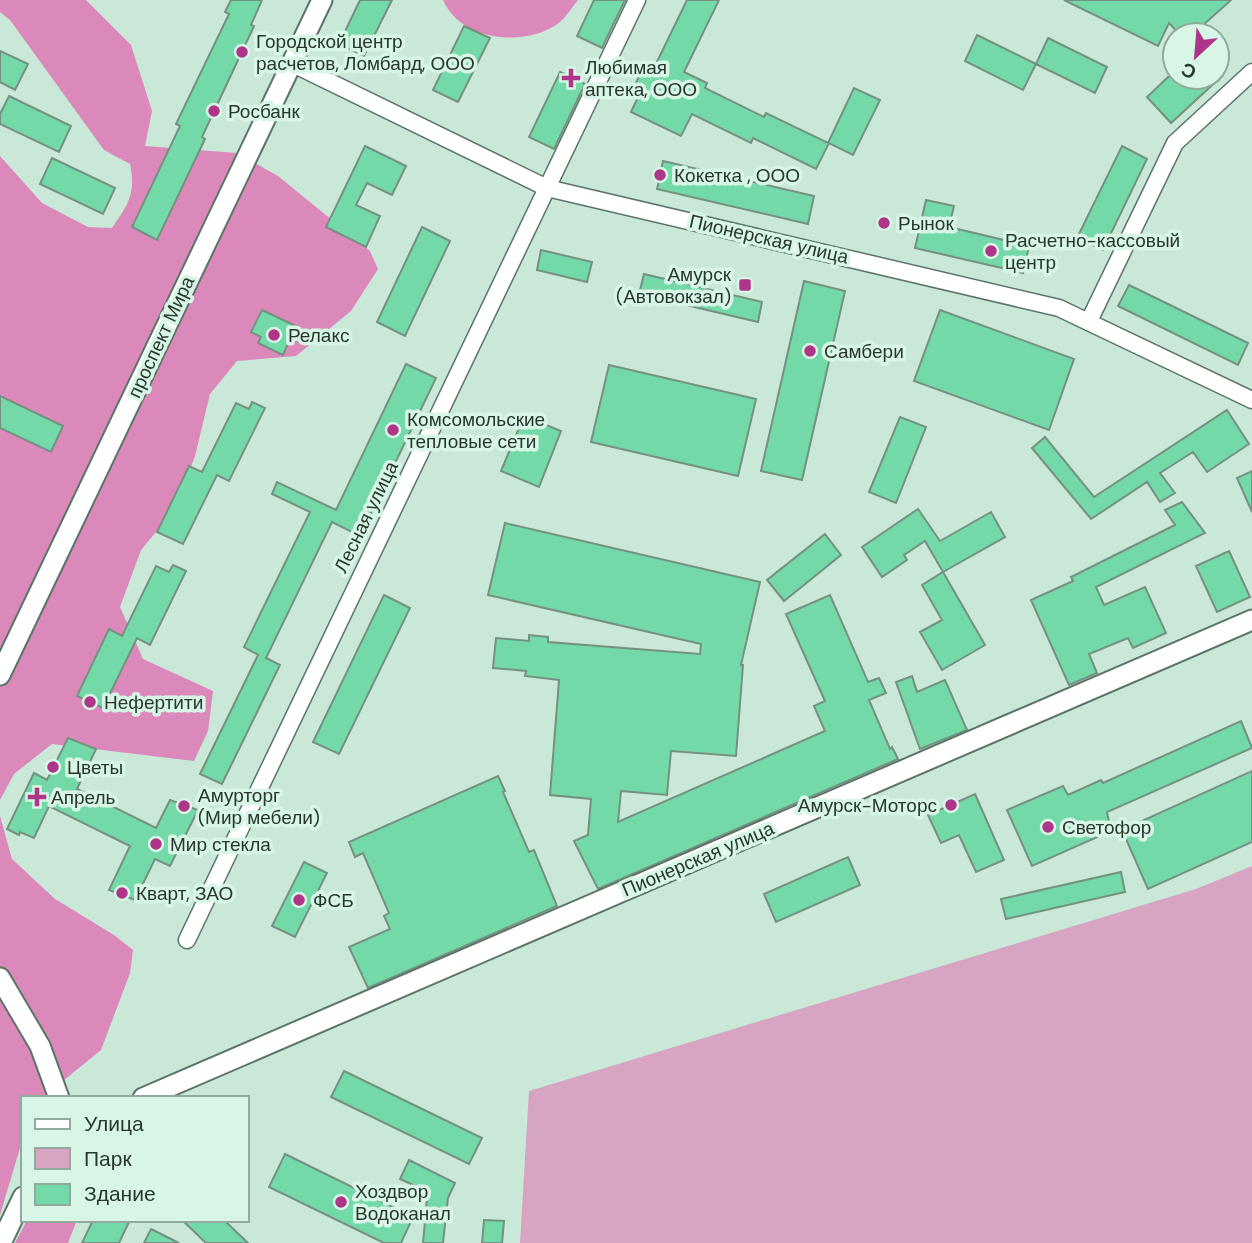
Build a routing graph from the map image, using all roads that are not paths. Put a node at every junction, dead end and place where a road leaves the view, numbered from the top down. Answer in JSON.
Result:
{"nodes":[{"id":1,"x":322,"y":0,"type":"edge"},
{"id":2,"x":637,"y":0,"type":"edge"},
{"id":3,"x":291,"y":63,"type":"junction"},
{"id":4,"x":1252,"y":72,"type":"edge"},
{"id":5,"x":547,"y":187,"type":"junction"},
{"id":6,"x":1089,"y":321,"type":"junction"},
{"id":7,"x":1252,"y":400,"type":"edge"},
{"id":8,"x":1252,"y":620,"type":"edge"},
{"id":9,"x":0,"y":675,"type":"edge"},
{"id":10,"x":187,"y":940,"type":"dead end"},
{"id":11,"x":0,"y":978,"type":"edge"},
{"id":12,"x":58,"y":1096,"type":"edge"},
{"id":13,"x":148,"y":1096,"type":"edge"},
{"id":14,"x":21,"y":1201,"type":"edge"},
{"id":15,"x":1,"y":1243,"type":"edge"}],
"edges":[{"from":1,"to":3,"type":"street","name":"проспект Мира"},
{"from":2,"to":5,"type":"street","name":"Лесная улица"},
{"from":3,"to":5,"type":"street","name":"Пионерская улица"},
{"from":3,"to":9,"type":"street","name":"проспект Мира"},
{"from":4,"to":6,"type":"street"},
{"from":5,"to":6,"type":"street","name":"Пионерская улица"},
{"from":5,"to":10,"type":"street","name":"Лесная улица"},
{"from":6,"to":7,"type":"street","name":"Пионерская улица"},
{"from":8,"to":13,"type":"street","name":"Пионерская улица"},
{"from":11,"to":12,"type":"street"},
{"from":14,"to":15,"type":"street"}]}
